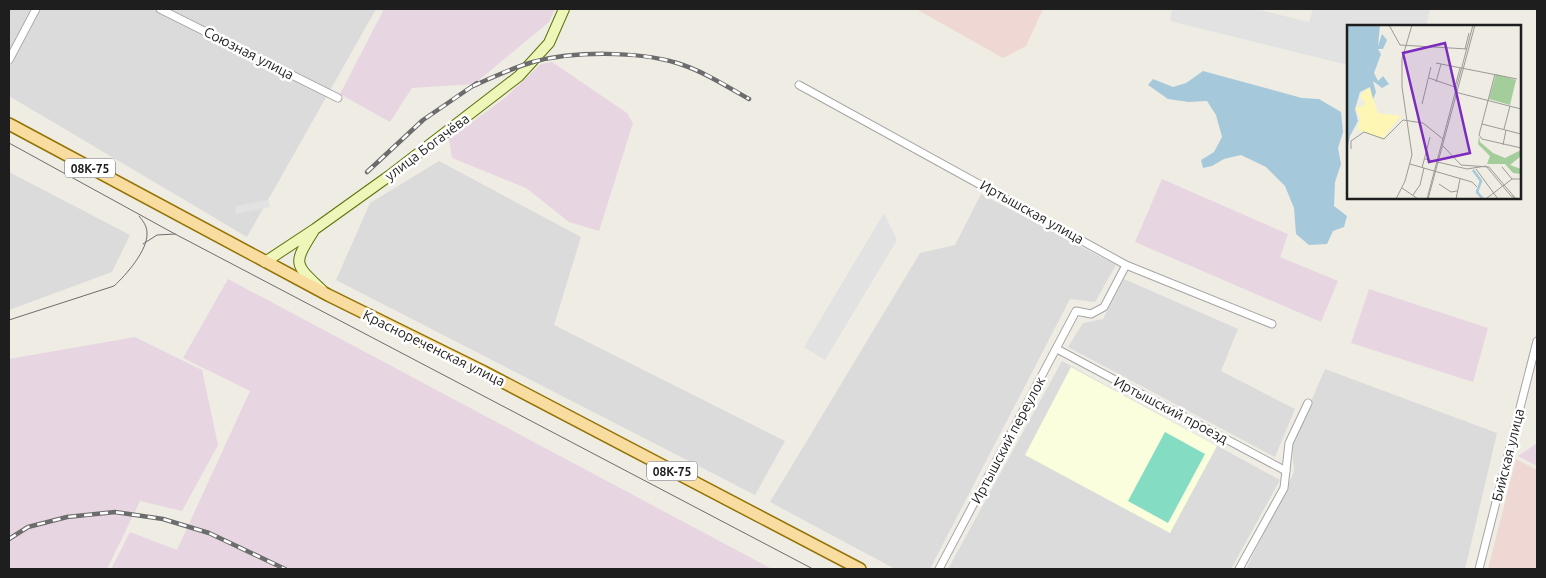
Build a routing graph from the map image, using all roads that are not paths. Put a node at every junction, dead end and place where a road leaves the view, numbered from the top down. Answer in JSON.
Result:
{"nodes":[{"id":1,"x":36,"y":9,"type":"edge"},
{"id":2,"x":160,"y":9,"type":"edge"},
{"id":3,"x":564,"y":9,"type":"edge"},
{"id":4,"x":9,"y":60,"type":"edge"},
{"id":5,"x":799,"y":85,"type":"dead end"},
{"id":6,"x":338,"y":98,"type":"dead end"},
{"id":7,"x":9,"y":124,"type":"edge"},
{"id":8,"x":315,"y":229,"type":"junction"},
{"id":9,"x":265,"y":262,"type":"junction"},
{"id":10,"x":1126,"y":265,"type":"junction"},
{"id":11,"x":328,"y":295,"type":"junction"},
{"id":12,"x":1272,"y":324,"type":"dead end"},
{"id":13,"x":1537,"y":341,"type":"edge"},
{"id":14,"x":1056,"y":349,"type":"junction"},
{"id":15,"x":1308,"y":403,"type":"dead end"},
{"id":16,"x":1286,"y":470,"type":"junction"},
{"id":17,"x":860,"y":569,"type":"edge"},
{"id":18,"x":940,"y":569,"type":"edge"},
{"id":19,"x":1239,"y":569,"type":"edge"},
{"id":20,"x":1479,"y":569,"type":"edge"}],
"edges":[{"from":1,"to":4,"type":"street"},
{"from":2,"to":6,"type":"street","name":"Союзная улица"},
{"from":3,"to":8,"type":"street","name":"улица Богачёва"},
{"from":5,"to":10,"type":"street","name":"Иртышская улица"},
{"from":7,"to":9,"type":"main road","name":"Краснореченская улица","number":"08К-75"},
{"from":8,"to":9,"type":"street","name":"улица Богачёва"},
{"from":8,"to":11,"type":"street"},
{"from":9,"to":11,"type":"main road","name":"Краснореченская улица","number":"08К-75"},
{"from":10,"to":12,"type":"street","name":"Иртышская улица"},
{"from":10,"to":14,"type":"street","name":"Иртышский переулок"},
{"from":11,"to":17,"type":"main road","name":"Краснореченская улица","number":"08К-75"},
{"from":13,"to":20,"type":"street","name":"Бийская улица"},
{"from":14,"to":16,"type":"street","name":"Иртышский проезд"},
{"from":14,"to":18,"type":"street","name":"Иртышский переулок"},
{"from":15,"to":16,"type":"street"},
{"from":16,"to":19,"type":"street"}]}
